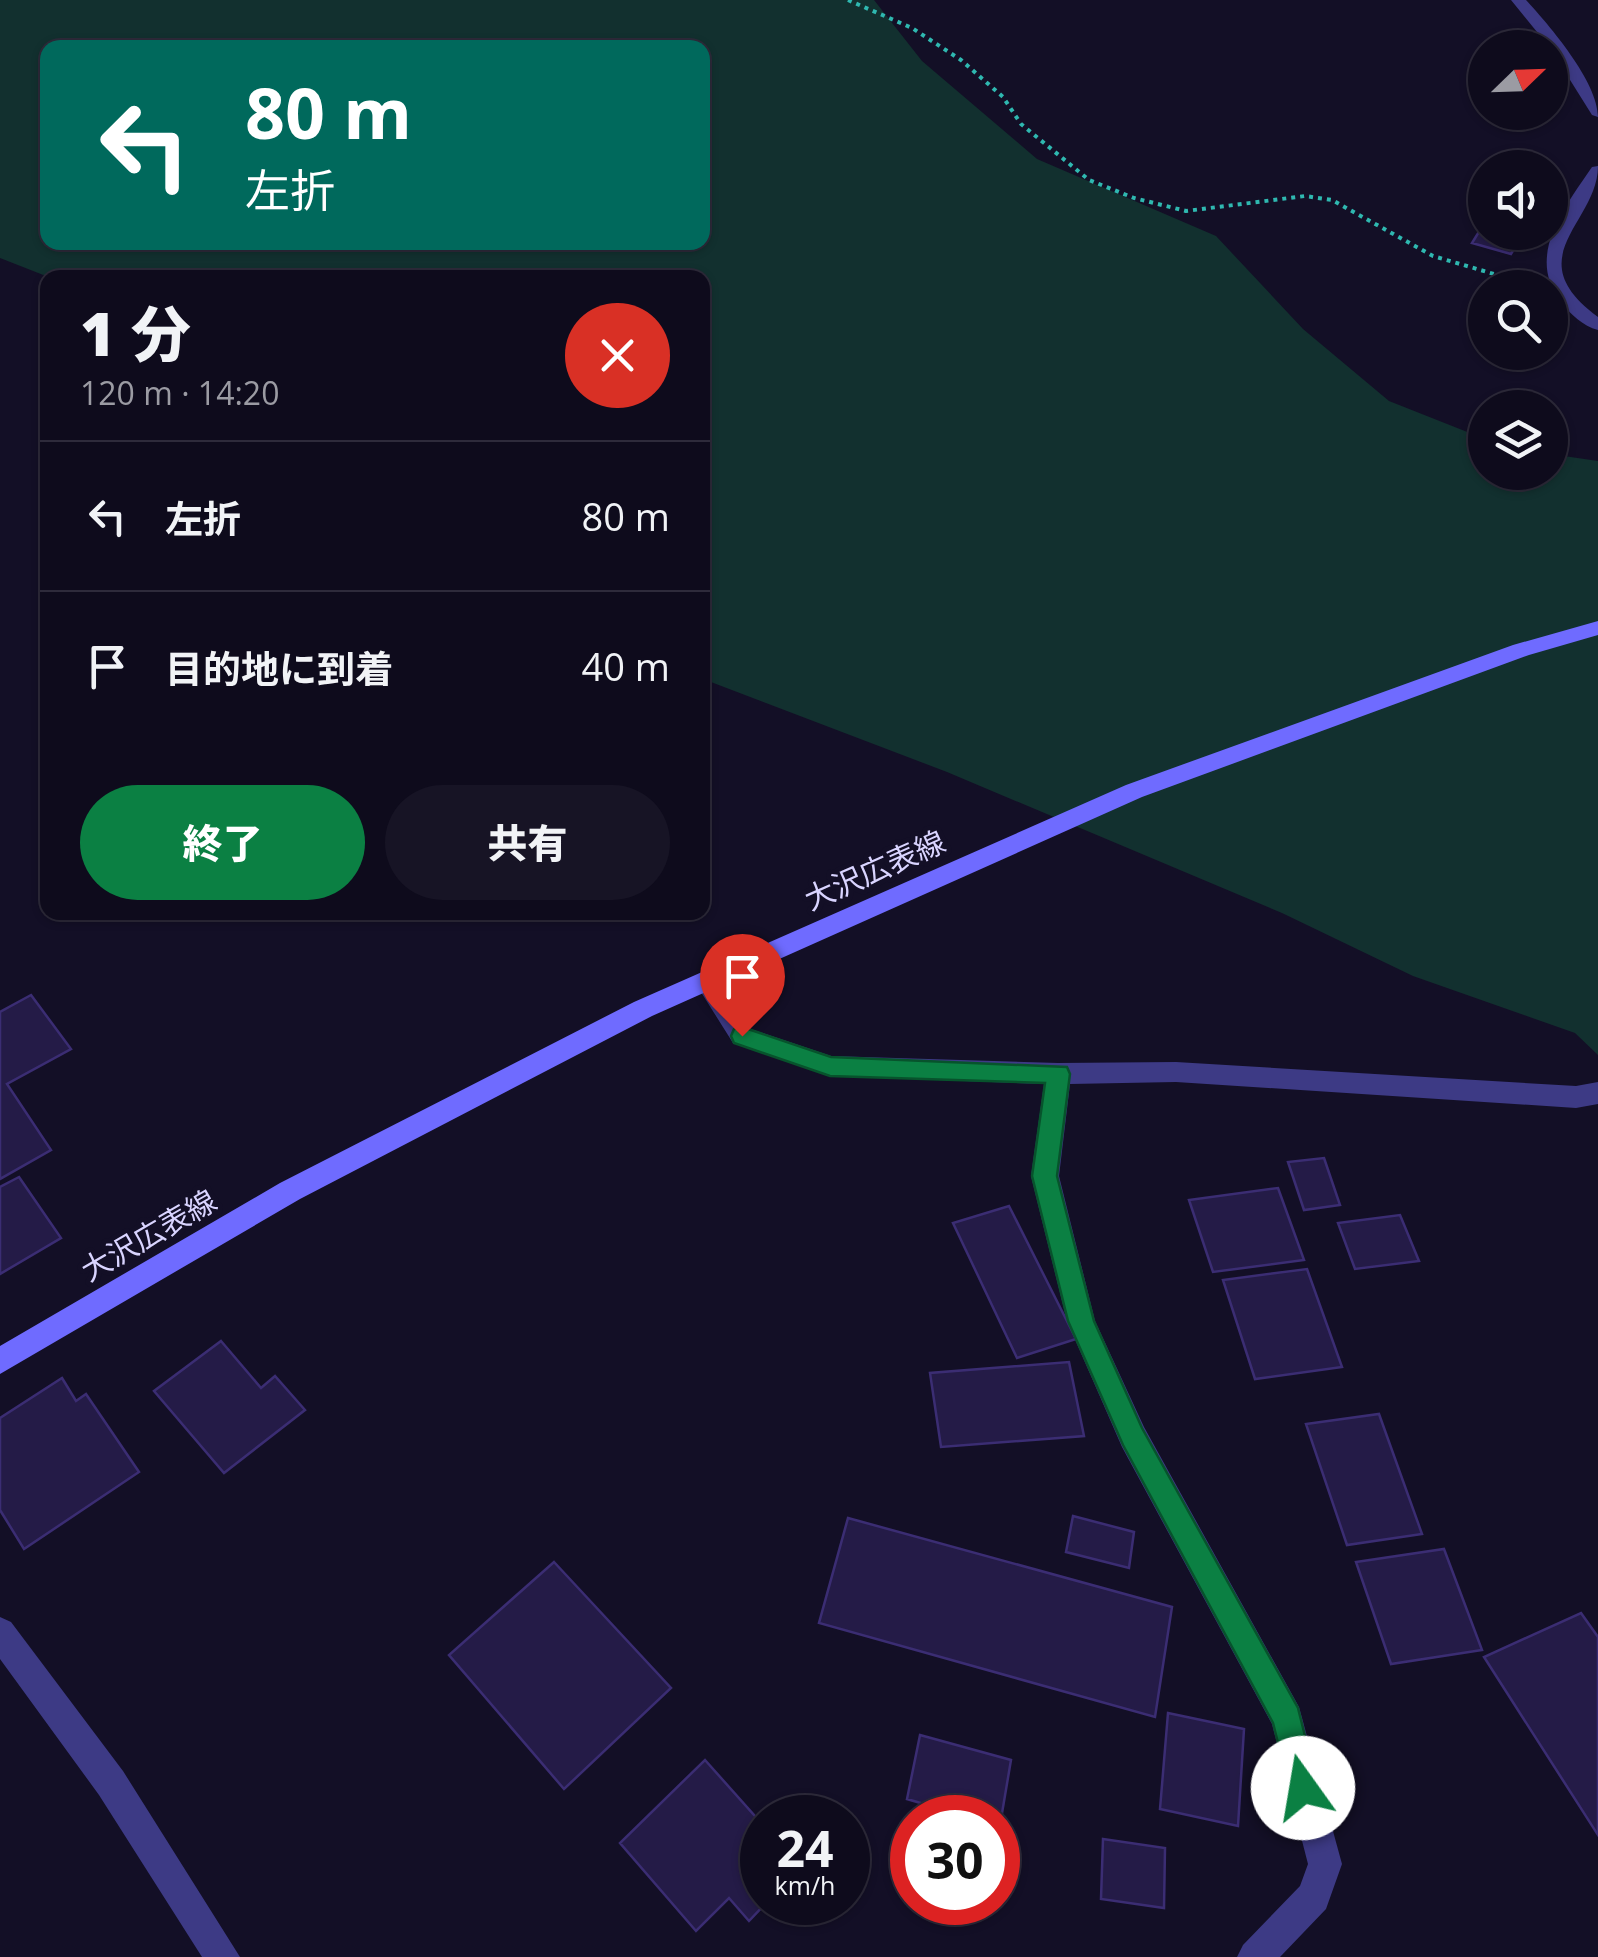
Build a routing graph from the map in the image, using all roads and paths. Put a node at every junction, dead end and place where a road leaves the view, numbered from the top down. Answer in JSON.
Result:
{"nodes":[{"id":1,"x":848,"y":0,"type":"edge"},
{"id":2,"x":1518,"y":0,"type":"edge"},
{"id":3,"x":1598,"y":112,"type":"edge"},
{"id":4,"x":1598,"y":171,"type":"edge"},
{"id":5,"x":1476,"y":270,"type":"edge"},
{"id":6,"x":1556,"y":270,"type":"edge"},
{"id":7,"x":1568,"y":302,"type":"edge"},
{"id":8,"x":1598,"y":325,"type":"edge"},
{"id":9,"x":1598,"y":628,"type":"edge"},
{"id":10,"x":706,"y":981,"type":"junction"},
{"id":11,"x":1058,"y":1074,"type":"junction"},
{"id":12,"x":1598,"y":1094,"type":"edge"},
{"id":13,"x":0,"y":1361,"type":"edge"},
{"id":14,"x":0,"y":1633,"type":"edge"},
{"id":15,"x":222,"y":1957,"type":"edge"},
{"id":16,"x":1255,"y":1957,"type":"edge"}],
"edges":[{"from":1,"to":5,"type":"path"},
{"from":2,"to":3,"type":"street"},
{"from":4,"to":6,"type":"street"},
{"from":7,"to":8,"type":"street"},
{"from":9,"to":10,"type":"main road","name":"大沢広表線"},
{"from":10,"to":11,"type":"street"},
{"from":10,"to":13,"type":"main road","name":"大沢広表線"},
{"from":11,"to":12,"type":"street"},
{"from":11,"to":16,"type":"street"},
{"from":14,"to":15,"type":"street"}]}
